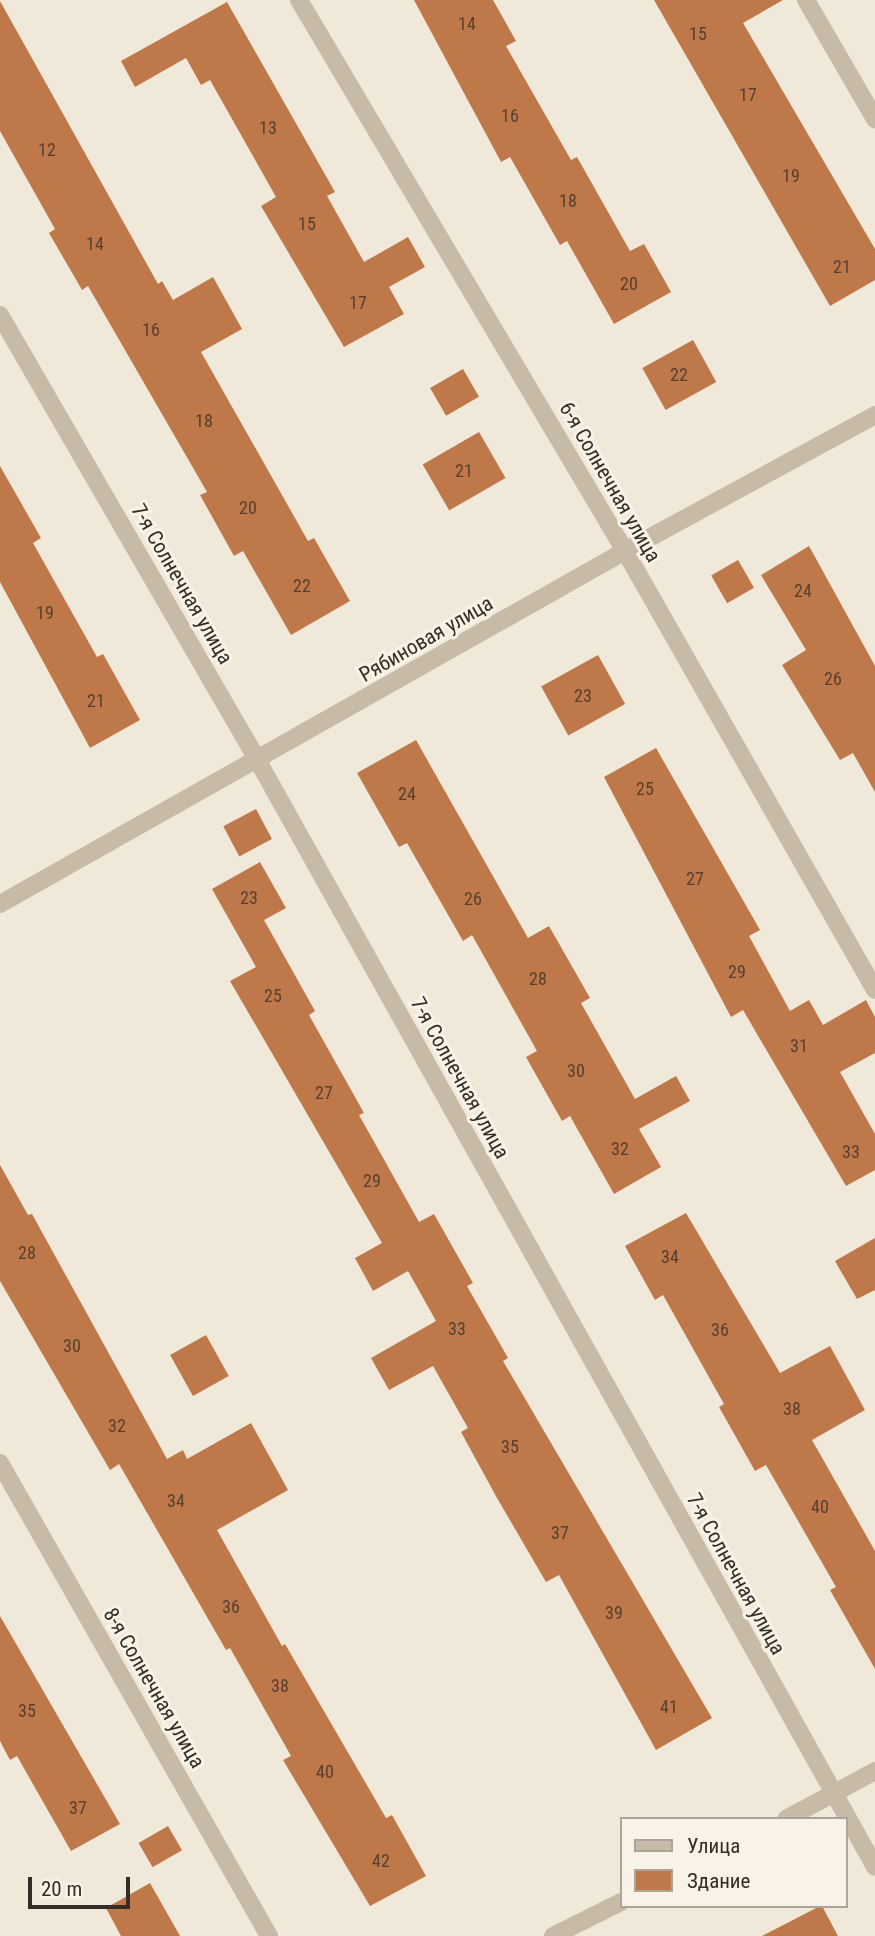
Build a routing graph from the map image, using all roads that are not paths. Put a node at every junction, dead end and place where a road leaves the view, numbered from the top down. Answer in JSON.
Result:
{"nodes":[{"id":1,"x":299,"y":0,"type":"edge"},
{"id":2,"x":806,"y":0,"type":"edge"},
{"id":3,"x":875,"y":120,"type":"edge"},
{"id":4,"x":0,"y":315,"type":"edge"},
{"id":5,"x":875,"y":415,"type":"edge"},
{"id":6,"x":625,"y":551,"type":"junction"},
{"id":7,"x":258,"y":761,"type":"junction"},
{"id":8,"x":0,"y":904,"type":"edge"},
{"id":9,"x":875,"y":990,"type":"edge"},
{"id":10,"x":0,"y":1463,"type":"edge"},
{"id":11,"x":875,"y":1771,"type":"edge"},
{"id":12,"x":833,"y":1795,"type":"junction"},
{"id":13,"x":790,"y":1817,"type":"edge"},
{"id":14,"x":846,"y":1817,"type":"edge"},
{"id":15,"x":847,"y":1819,"type":"edge"},
{"id":16,"x":875,"y":1867,"type":"edge"},
{"id":17,"x":620,"y":1902,"type":"edge"},
{"id":18,"x":269,"y":1936,"type":"edge"},
{"id":19,"x":553,"y":1936,"type":"edge"}],
"edges":[{"from":1,"to":6,"type":"street","name":"6-я Солнечная улица"},
{"from":2,"to":3,"type":"street"},
{"from":4,"to":7,"type":"street","name":"7-я Солнечная улица"},
{"from":5,"to":6,"type":"street","name":"Рябиновая улица"},
{"from":6,"to":7,"type":"street","name":"Рябиновая улица"},
{"from":6,"to":9,"type":"street","name":"6-я Солнечная улица"},
{"from":7,"to":8,"type":"street","name":"Рябиновая улица"},
{"from":7,"to":12,"type":"street","name":"7-я Солнечная улица"},
{"from":10,"to":18,"type":"street","name":"8-я Солнечная улица"},
{"from":11,"to":12,"type":"street"},
{"from":12,"to":13,"type":"street"},
{"from":12,"to":14,"type":"street","name":"7-я Солнечная улица"},
{"from":15,"to":16,"type":"street","name":"7-я Солнечная улица"},
{"from":17,"to":19,"type":"street"}]}
